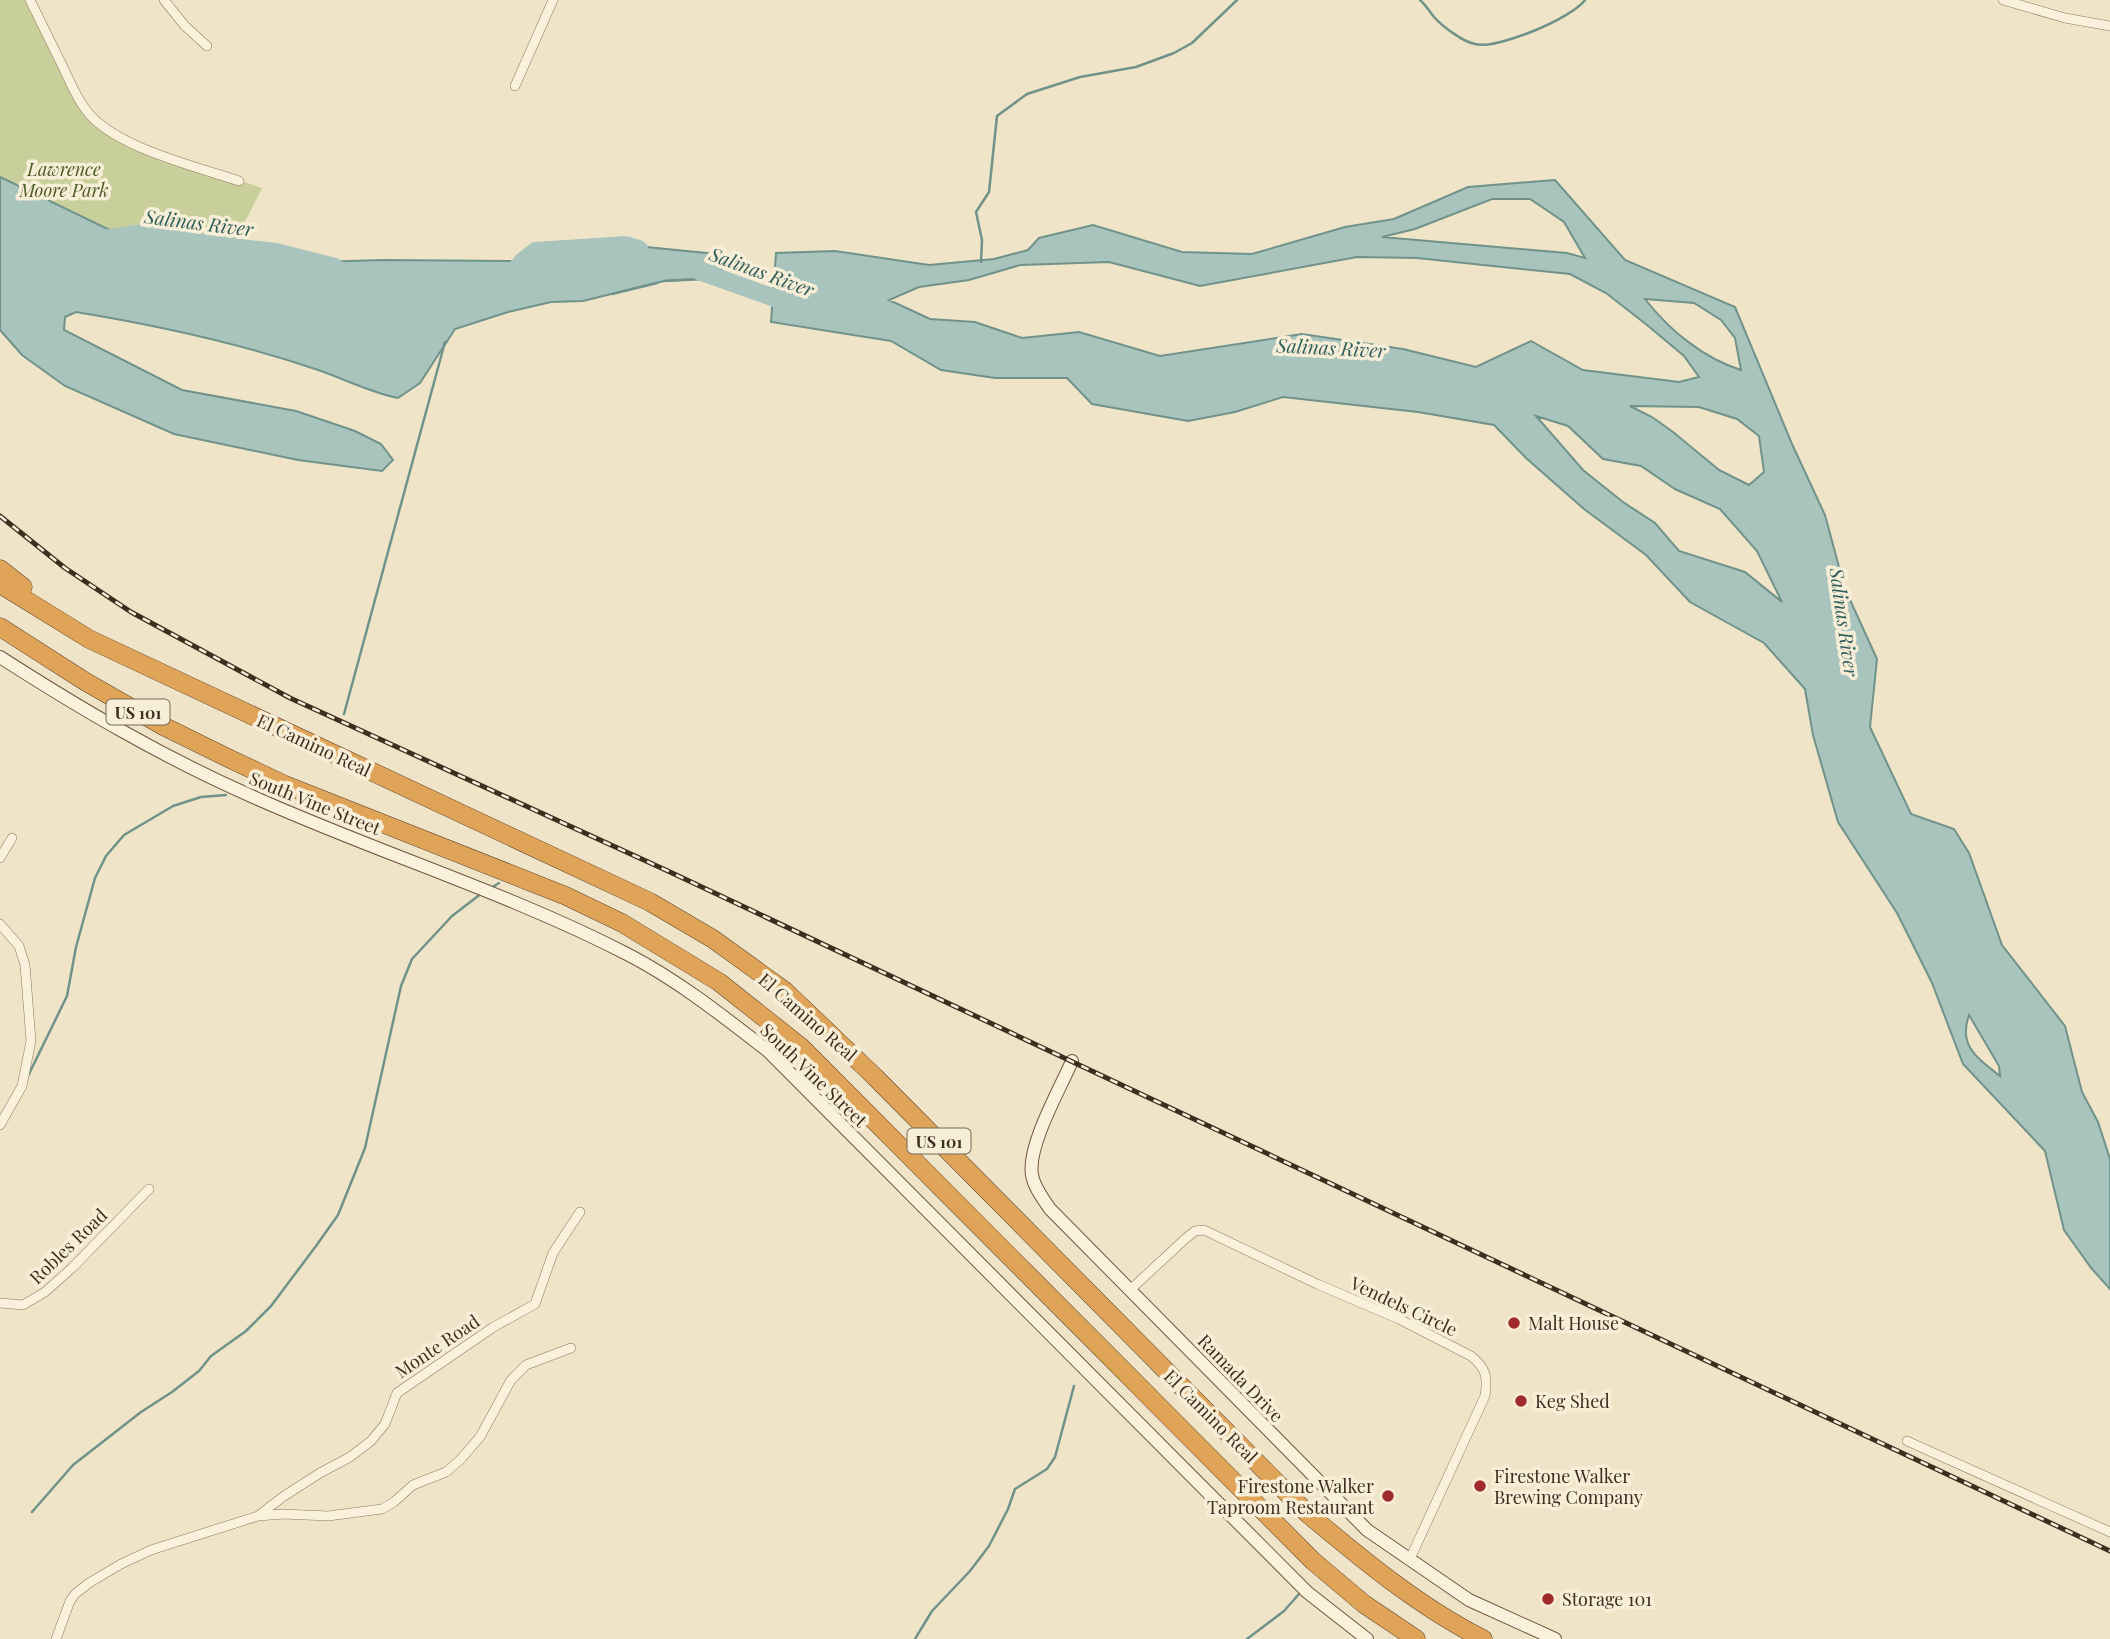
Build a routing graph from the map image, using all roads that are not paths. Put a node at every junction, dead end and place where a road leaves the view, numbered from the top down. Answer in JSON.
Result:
{"nodes":[{"id":1,"x":30,"y":0,"type":"edge"},
{"id":2,"x":164,"y":0,"type":"edge"},
{"id":3,"x":553,"y":0,"type":"edge"},
{"id":4,"x":2003,"y":0,"type":"edge"},
{"id":5,"x":2110,"y":26,"type":"edge"},
{"id":6,"x":207,"y":46,"type":"dead end"},
{"id":7,"x":515,"y":86,"type":"dead end"},
{"id":8,"x":239,"y":181,"type":"dead end"},
{"id":9,"x":0,"y":569,"type":"edge"},
{"id":10,"x":0,"y":584,"type":"edge"},
{"id":11,"x":0,"y":627,"type":"edge"},
{"id":12,"x":89,"y":639,"type":"junction"},
{"id":13,"x":0,"y":657,"type":"edge"},
{"id":14,"x":12,"y":838,"type":"dead end"},
{"id":15,"x":0,"y":858,"type":"edge"},
{"id":16,"x":0,"y":924,"type":"edge"},
{"id":17,"x":1072,"y":1061,"type":"dead end"},
{"id":18,"x":0,"y":1125,"type":"edge"},
{"id":19,"x":149,"y":1189,"type":"dead end"},
{"id":20,"x":580,"y":1212,"type":"dead end"},
{"id":21,"x":1130,"y":1290,"type":"junction"},
{"id":22,"x":0,"y":1303,"type":"edge"},
{"id":23,"x":571,"y":1349,"type":"dead end"},
{"id":24,"x":1907,"y":1441,"type":"dead end"},
{"id":25,"x":258,"y":1516,"type":"junction"},
{"id":26,"x":2110,"y":1532,"type":"edge"},
{"id":27,"x":1409,"y":1561,"type":"junction"},
{"id":28,"x":56,"y":1639,"type":"edge"},
{"id":29,"x":1367,"y":1639,"type":"edge"},
{"id":30,"x":1416,"y":1639,"type":"edge"},
{"id":31,"x":1483,"y":1639,"type":"edge"},
{"id":32,"x":1555,"y":1639,"type":"edge"}],
"edges":[{"from":1,"to":8,"type":"street"},
{"from":2,"to":6,"type":"street"},
{"from":3,"to":7,"type":"street"},
{"from":4,"to":5,"type":"street"},
{"from":9,"to":12,"type":"highway"},
{"from":10,"to":12,"type":"highway","name":"El Camino Real","number":"US 101"},
{"from":11,"to":30,"type":"highway","name":"El Camino Real","number":"US 101"},
{"from":12,"to":31,"type":"highway","name":"El Camino Real","number":"US 101"},
{"from":13,"to":29,"type":"street","name":"South Vine Street"},
{"from":14,"to":15,"type":"street"},
{"from":16,"to":18,"type":"street"},
{"from":17,"to":21,"type":"street","name":"Ramada Drive"},
{"from":19,"to":22,"type":"street","name":"Robles Road"},
{"from":20,"to":25,"type":"street","name":"Monte Road"},
{"from":21,"to":27,"type":"street","name":"Ramada Drive"},
{"from":21,"to":27,"type":"street","name":"Vendels Circle"},
{"from":23,"to":25,"type":"street"},
{"from":24,"to":26,"type":"street"},
{"from":25,"to":28,"type":"street"},
{"from":27,"to":32,"type":"street","name":"Ramada Drive"}]}
